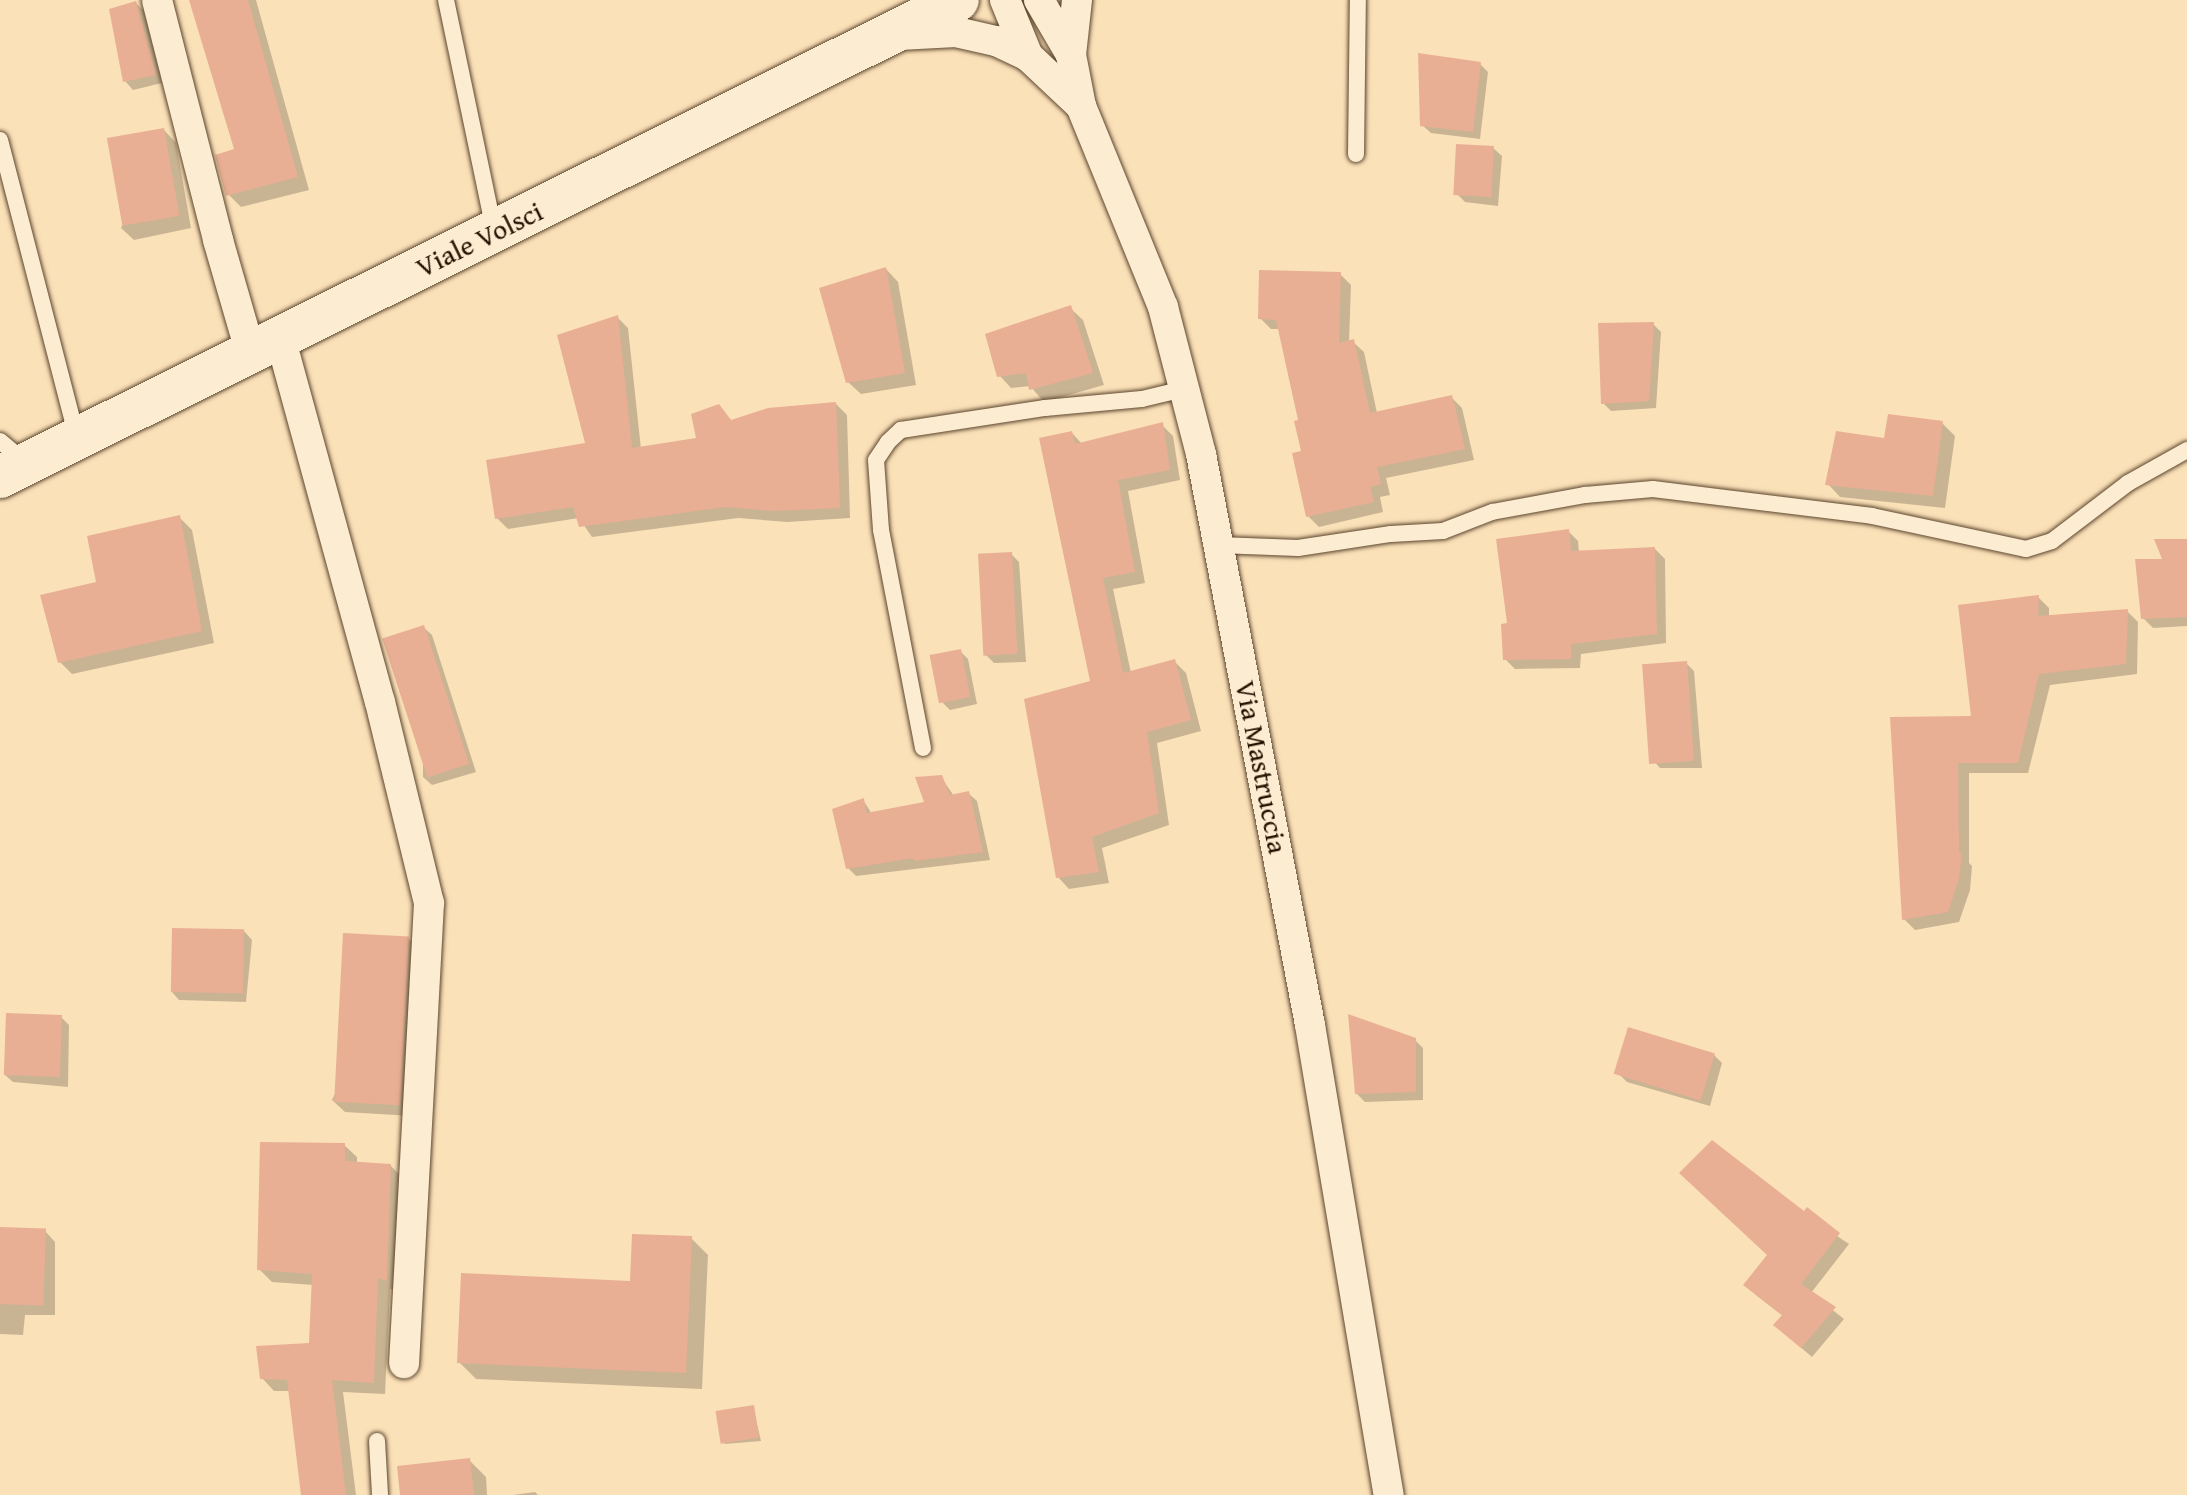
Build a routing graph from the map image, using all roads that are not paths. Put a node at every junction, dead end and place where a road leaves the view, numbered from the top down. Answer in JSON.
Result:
{"nodes":[{"id":1,"x":157,"y":0,"type":"edge"},
{"id":2,"x":446,"y":0,"type":"edge"},
{"id":3,"x":916,"y":0,"type":"edge"},
{"id":4,"x":958,"y":0,"type":"edge"},
{"id":5,"x":1005,"y":0,"type":"edge"},
{"id":6,"x":1039,"y":0,"type":"edge"},
{"id":7,"x":1077,"y":0,"type":"edge"},
{"id":8,"x":1358,"y":0,"type":"edge"},
{"id":9,"x":887,"y":36,"type":"junction"},
{"id":10,"x":1071,"y":55,"type":"junction"},
{"id":11,"x":1028,"y":56,"type":"junction"},
{"id":12,"x":1081,"y":106,"type":"junction"},
{"id":13,"x":0,"y":140,"type":"edge"},
{"id":14,"x":1356,"y":154,"type":"dead end"},
{"id":15,"x":494,"y":231,"type":"junction"},
{"id":16,"x":265,"y":344,"type":"junction"},
{"id":17,"x":1184,"y":389,"type":"junction"},
{"id":18,"x":77,"y":439,"type":"junction"},
{"id":19,"x":2187,"y":450,"type":"edge"},
{"id":20,"x":9,"y":461,"type":"edge"},
{"id":21,"x":1219,"y":545,"type":"junction"},
{"id":22,"x":923,"y":748,"type":"dead end"},
{"id":23,"x":404,"y":1363,"type":"dead end"},
{"id":24,"x":377,"y":1441,"type":"dead end"},
{"id":25,"x":380,"y":1495,"type":"edge"},
{"id":26,"x":1389,"y":1495,"type":"edge"}],
"edges":[{"from":1,"to":16,"type":"street"},
{"from":2,"to":15,"type":"lane"},
{"from":3,"to":9,"type":"street"},
{"from":4,"to":9,"type":"main road","name":"Viale Volsci"},
{"from":5,"to":11,"type":"street"},
{"from":6,"to":10,"type":"street"},
{"from":7,"to":10,"type":"street"},
{"from":8,"to":14,"type":"lane"},
{"from":9,"to":11,"type":"street"},
{"from":9,"to":15,"type":"main road","name":"Viale Volsci"},
{"from":10,"to":12,"type":"street","name":"Via Mastruccia"},
{"from":11,"to":12,"type":"street"},
{"from":12,"to":17,"type":"street","name":"Via Mastruccia"},
{"from":13,"to":18,"type":"lane"},
{"from":15,"to":16,"type":"main road","name":"Viale Volsci"},
{"from":16,"to":18,"type":"main road","name":"Viale Volsci"},
{"from":16,"to":23,"type":"street"},
{"from":17,"to":21,"type":"street","name":"Via Mastruccia"},
{"from":17,"to":22,"type":"lane"},
{"from":18,"to":20,"type":"main road","name":"Viale Volsci"},
{"from":19,"to":21,"type":"lane"},
{"from":21,"to":26,"type":"street","name":"Via Mastruccia"},
{"from":24,"to":25,"type":"lane"}]}
